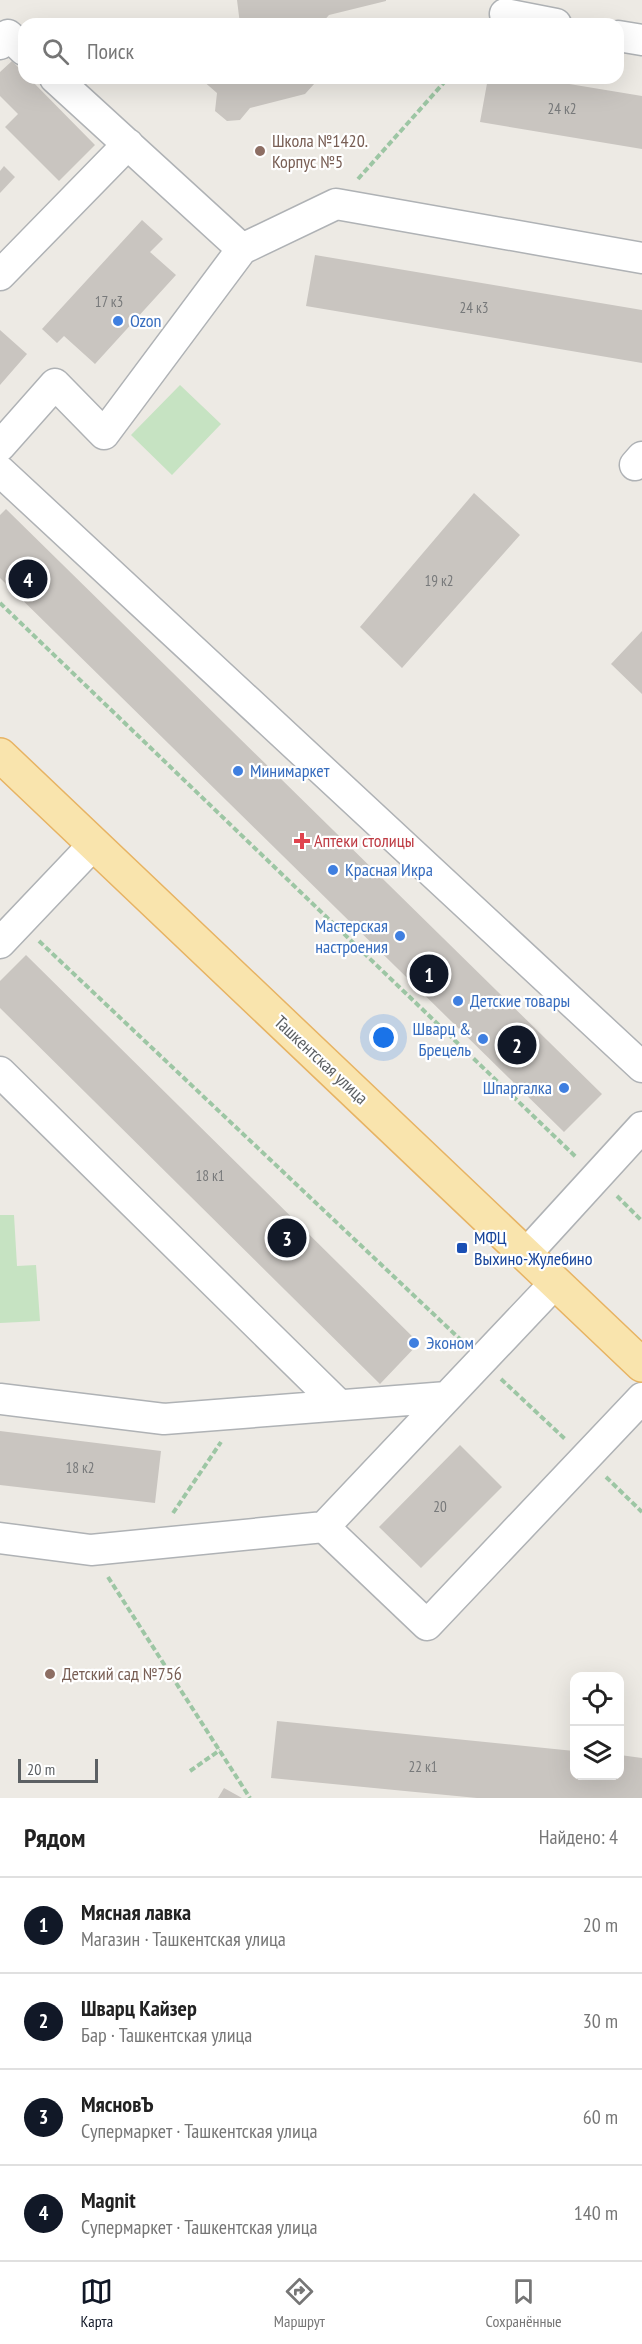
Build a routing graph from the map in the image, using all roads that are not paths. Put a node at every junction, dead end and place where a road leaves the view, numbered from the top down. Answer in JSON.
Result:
{"nodes":[{"id":1,"x":505,"y":14,"type":"dead end"},
{"id":2,"x":525,"y":18,"type":"edge"},
{"id":3,"x":624,"y":37,"type":"edge"},
{"id":4,"x":642,"y":40,"type":"edge"},
{"id":5,"x":0,"y":44,"type":"edge"},
{"id":6,"x":18,"y":44,"type":"edge"},
{"id":7,"x":62,"y":84,"type":"edge"},
{"id":8,"x":128,"y":144,"type":"junction"},
{"id":9,"x":242,"y":249,"type":"junction"},
{"id":10,"x":642,"y":258,"type":"edge"},
{"id":11,"x":0,"y":275,"type":"edge"},
{"id":12,"x":0,"y":446,"type":"edge"},
{"id":13,"x":0,"y":471,"type":"edge"},
{"id":14,"x":0,"y":755,"type":"edge"},
{"id":15,"x":94,"y":844,"type":"junction"},
{"id":16,"x":10,"y":933,"type":"edge"},
{"id":17,"x":642,"y":1067,"type":"edge"},
{"id":18,"x":0,"y":1072,"type":"edge"},
{"id":19,"x":642,"y":1127,"type":"edge"},
{"id":20,"x":526,"y":1254,"type":"junction"},
{"id":21,"x":555,"y":1283,"type":"junction"},
{"id":22,"x":642,"y":1365,"type":"edge"},
{"id":23,"x":447,"y":1397,"type":"junction"},
{"id":24,"x":642,"y":1398,"type":"edge"},
{"id":25,"x":0,"y":1399,"type":"edge"},
{"id":26,"x":339,"y":1406,"type":"junction"},
{"id":27,"x":324,"y":1527,"type":"junction"},
{"id":28,"x":0,"y":1538,"type":"edge"}],
"edges":[{"from":1,"to":2,"type":"lane"},
{"from":3,"to":4,"type":"lane"},
{"from":5,"to":6,"type":"lane"},
{"from":7,"to":8,"type":"lane"},
{"from":8,"to":9,"type":"lane"},
{"from":8,"to":11,"type":"lane"},
{"from":9,"to":10,"type":"lane"},
{"from":9,"to":12,"type":"lane"},
{"from":13,"to":17,"type":"lane"},
{"from":14,"to":15,"type":"main road","name":"Ташкентская улица"},
{"from":15,"to":16,"type":"lane"},
{"from":15,"to":20,"type":"main road","name":"Ташкентская улица"},
{"from":18,"to":26,"type":"lane"},
{"from":19,"to":20,"type":"lane"},
{"from":20,"to":21,"type":"main road","name":"Ташкентская улица"},
{"from":21,"to":22,"type":"main road","name":"Ташкентская улица"},
{"from":21,"to":23,"type":"lane"},
{"from":23,"to":26,"type":"lane"},
{"from":23,"to":27,"type":"lane"},
{"from":24,"to":27,"type":"lane"},
{"from":25,"to":26,"type":"lane"},
{"from":27,"to":28,"type":"lane"}]}
